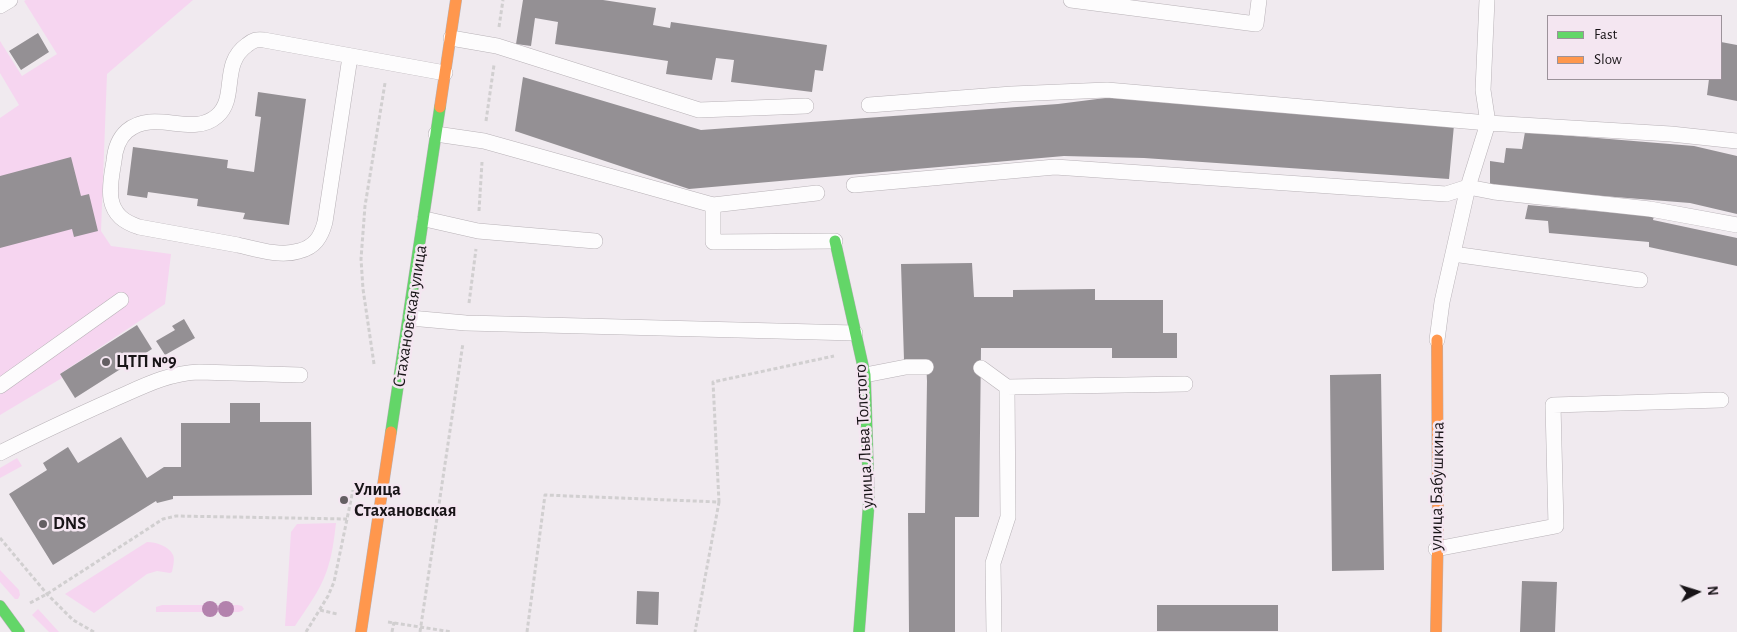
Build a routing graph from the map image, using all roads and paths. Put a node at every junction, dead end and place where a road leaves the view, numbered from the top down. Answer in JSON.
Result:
{"nodes":[{"id":1,"x":10,"y":0,"type":"edge"},
{"id":2,"x":456,"y":0,"type":"edge"},
{"id":3,"x":1071,"y":0,"type":"edge"},
{"id":4,"x":1259,"y":0,"type":"edge"},
{"id":5,"x":1487,"y":0,"type":"edge"},
{"id":6,"x":0,"y":6,"type":"edge"},
{"id":7,"x":451,"y":38,"type":"junction"},
{"id":8,"x":350,"y":57,"type":"junction"},
{"id":9,"x":388,"y":62,"type":"junction"},
{"id":10,"x":445,"y":73,"type":"junction"},
{"id":11,"x":869,"y":105,"type":"dead end"},
{"id":12,"x":806,"y":106,"type":"dead end"},
{"id":13,"x":1488,"y":123,"type":"junction"},
{"id":14,"x":436,"y":134,"type":"junction"},
{"id":15,"x":1737,"y":141,"type":"edge"},
{"id":16,"x":854,"y":185,"type":"dead end"},
{"id":17,"x":1468,"y":187,"type":"junction"},
{"id":18,"x":817,"y":193,"type":"dead end"},
{"id":19,"x":713,"y":204,"type":"junction"},
{"id":20,"x":425,"y":219,"type":"junction"},
{"id":21,"x":1737,"y":225,"type":"edge"},
{"id":22,"x":595,"y":241,"type":"dead end"},
{"id":23,"x":835,"y":242,"type":"joint"},
{"id":24,"x":1453,"y":254,"type":"junction"},
{"id":25,"x":1640,"y":280,"type":"dead end"},
{"id":26,"x":120,"y":300,"type":"dead end"},
{"id":27,"x":410,"y":318,"type":"junction"},
{"id":28,"x":855,"y":333,"type":"junction"},
{"id":29,"x":1437,"y":340,"type":"joint"},
{"id":30,"x":859,"y":350,"type":"junction"},
{"id":31,"x":374,"y":365,"type":"dead end"},
{"id":32,"x":926,"y":367,"type":"dead end"},
{"id":33,"x":981,"y":368,"type":"dead end"},
{"id":34,"x":300,"y":375,"type":"dead end"},
{"id":35,"x":865,"y":375,"type":"junction"},
{"id":36,"x":1185,"y":384,"type":"dead end"},
{"id":37,"x":0,"y":386,"type":"edge"},
{"id":38,"x":1007,"y":387,"type":"junction"},
{"id":39,"x":1721,"y":400,"type":"dead end"},
{"id":40,"x":0,"y":453,"type":"edge"},
{"id":41,"x":355,"y":482,"type":"dead end"},
{"id":42,"x":719,"y":502,"type":"junction"},
{"id":43,"x":347,"y":519,"type":"junction"},
{"id":44,"x":0,"y":538,"type":"edge"},
{"id":45,"x":1436,"y":549,"type":"junction"},
{"id":46,"x":370,"y":571,"type":"junction"},
{"id":47,"x":47,"y":594,"type":"junction"},
{"id":48,"x":0,"y":606,"type":"edge"},
{"id":49,"x":23,"y":607,"type":"dead end"},
{"id":50,"x":320,"y":610,"type":"junction"},
{"id":51,"x":337,"y":614,"type":"dead end"},
{"id":52,"x":353,"y":616,"type":"dead end"},
{"id":53,"x":384,"y":621,"type":"dead end"},
{"id":54,"x":394,"y":622,"type":"junction"},
{"id":55,"x":420,"y":626,"type":"junction"},
{"id":56,"x":19,"y":632,"type":"edge"},
{"id":57,"x":94,"y":632,"type":"edge"},
{"id":58,"x":306,"y":632,"type":"edge"},
{"id":59,"x":362,"y":632,"type":"edge"},
{"id":60,"x":392,"y":632,"type":"edge"},
{"id":61,"x":420,"y":632,"type":"edge"},
{"id":62,"x":452,"y":632,"type":"edge"},
{"id":63,"x":527,"y":632,"type":"edge"},
{"id":64,"x":695,"y":632,"type":"edge"},
{"id":65,"x":859,"y":632,"type":"edge"},
{"id":66,"x":994,"y":632,"type":"edge"},
{"id":67,"x":1436,"y":632,"type":"edge"}],
"edges":[{"from":1,"to":6,"type":"lane"},
{"from":2,"to":7,"type":"main road","name":"Стахановская улица"},
{"from":3,"to":4,"type":"lane"},
{"from":5,"to":13,"type":"lane"},
{"from":7,"to":10,"type":"main road","name":"Стахановская улица"},
{"from":7,"to":12,"type":"lane"},
{"from":8,"to":8,"type":"lane"},
{"from":8,"to":9,"type":"lane"},
{"from":9,"to":10,"type":"lane"},
{"from":9,"to":31,"type":"path"},
{"from":10,"to":14,"type":"main road","name":"Стахановская улица"},
{"from":11,"to":13,"type":"lane"},
{"from":13,"to":15,"type":"lane"},
{"from":13,"to":17,"type":"lane"},
{"from":14,"to":19,"type":"lane"},
{"from":14,"to":20,"type":"main road","name":"Стахановская улица"},
{"from":16,"to":17,"type":"lane"},
{"from":17,"to":21,"type":"lane"},
{"from":17,"to":24,"type":"lane"},
{"from":18,"to":19,"type":"lane"},
{"from":19,"to":23,"type":"lane"},
{"from":20,"to":22,"type":"lane"},
{"from":20,"to":27,"type":"main road","name":"Стахановская улица"},
{"from":23,"to":28,"type":"main road","name":"улица Льва Толстого"},
{"from":24,"to":25,"type":"lane"},
{"from":24,"to":29,"type":"lane"},
{"from":26,"to":37,"type":"lane"},
{"from":27,"to":28,"type":"lane"},
{"from":27,"to":46,"type":"main road","name":"Стахановская улица"},
{"from":28,"to":30,"type":"main road","name":"улица Льва Толстого"},
{"from":29,"to":45,"type":"main road","name":"улица Бабушкина"},
{"from":30,"to":35,"type":"main road","name":"улица Льва Толстого"},
{"from":30,"to":42,"type":"path"},
{"from":32,"to":35,"type":"lane"},
{"from":33,"to":38,"type":"lane"},
{"from":34,"to":40,"type":"lane"},
{"from":35,"to":65,"type":"main road","name":"улица Льва Толстого"},
{"from":36,"to":38,"type":"lane"},
{"from":38,"to":66,"type":"lane"},
{"from":39,"to":45,"type":"lane"},
{"from":41,"to":43,"type":"path"},
{"from":42,"to":63,"type":"path"},
{"from":42,"to":64,"type":"path"},
{"from":43,"to":47,"type":"path"},
{"from":43,"to":50,"type":"path"},
{"from":44,"to":47,"type":"path"},
{"from":45,"to":67,"type":"main road","name":"улица Бабушкина"},
{"from":46,"to":52,"type":"main road"},
{"from":46,"to":59,"type":"main road","name":"Стахановская улица"},
{"from":47,"to":49,"type":"path"},
{"from":47,"to":57,"type":"path"},
{"from":48,"to":56,"type":"main road"},
{"from":50,"to":51,"type":"path"},
{"from":50,"to":58,"type":"path"},
{"from":53,"to":54,"type":"path"},
{"from":54,"to":55,"type":"path"},
{"from":54,"to":60,"type":"path"},
{"from":55,"to":61,"type":"path"},
{"from":55,"to":62,"type":"path"}]}
